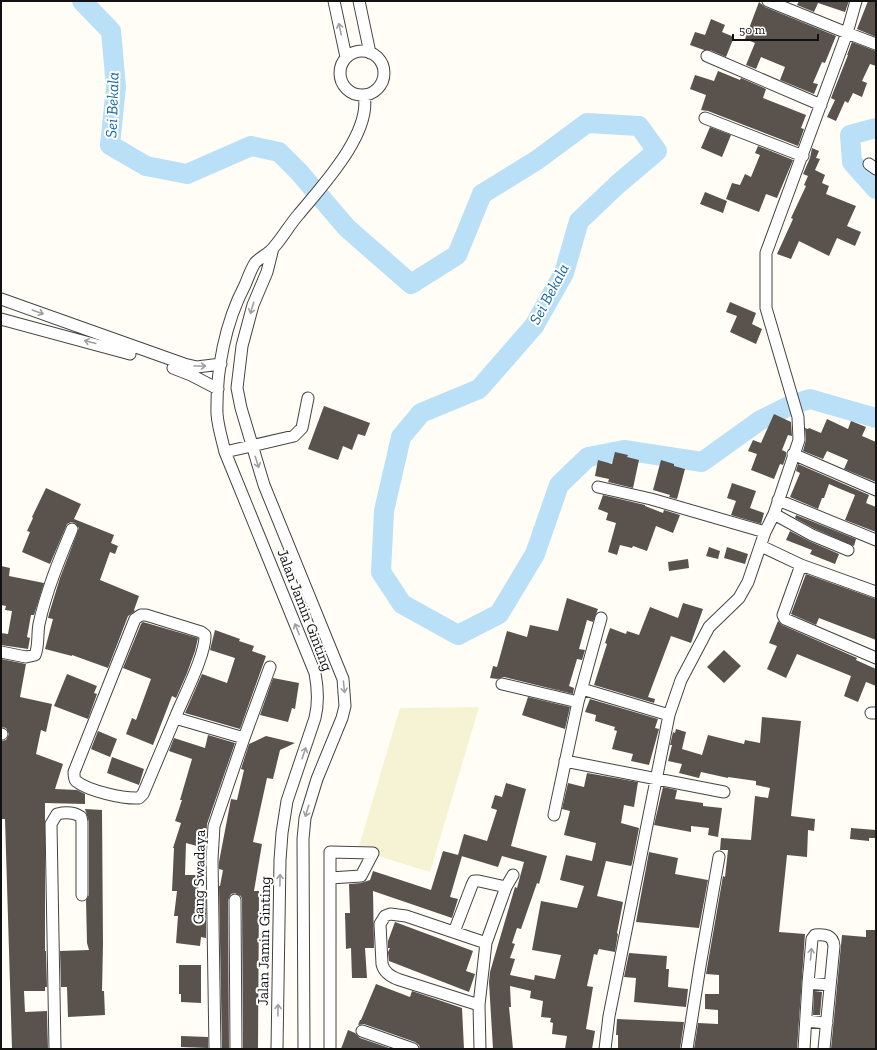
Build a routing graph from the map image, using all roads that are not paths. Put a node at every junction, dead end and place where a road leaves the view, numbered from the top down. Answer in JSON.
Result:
{"nodes":[{"id":1,"x":334,"y":1,"type":"edge"},
{"id":2,"x":359,"y":1,"type":"edge"},
{"id":3,"x":768,"y":1,"type":"edge"},
{"id":4,"x":856,"y":1,"type":"edge"},
{"id":5,"x":847,"y":33,"type":"junction"},
{"id":6,"x":876,"y":44,"type":"edge"},
{"id":7,"x":370,"y":53,"type":"junction"},
{"id":8,"x":707,"y":56,"type":"dead end"},
{"id":9,"x":346,"y":58,"type":"junction"},
{"id":10,"x":364,"y":95,"type":"junction"},
{"id":11,"x":820,"y":105,"type":"junction"},
{"id":12,"x":705,"y":118,"type":"dead end"},
{"id":13,"x":803,"y":156,"type":"junction"},
{"id":14,"x":273,"y":248,"type":"junction"},
{"id":15,"x":1,"y":299,"type":"edge"},
{"id":16,"x":1,"y":319,"type":"edge"},
{"id":17,"x":118,"y":345,"type":"junction"},
{"id":18,"x":221,"y":364,"type":"junction"},
{"id":19,"x":218,"y":389,"type":"junction"},
{"id":20,"x":308,"y":398,"type":"dead end"},
{"id":21,"x":252,"y":446,"type":"junction"},
{"id":22,"x":225,"y":452,"type":"junction"},
{"id":23,"x":793,"y":454,"type":"junction"},
{"id":24,"x":598,"y":487,"type":"dead end"},
{"id":25,"x":876,"y":490,"type":"edge"},
{"id":26,"x":778,"y":500,"type":"junction"},
{"id":27,"x":774,"y":514,"type":"junction"},
{"id":28,"x":72,"y":530,"type":"dead end"},
{"id":29,"x":765,"y":532,"type":"junction"},
{"id":30,"x":876,"y":540,"type":"edge"},
{"id":31,"x":761,"y":546,"type":"junction"},
{"id":32,"x":848,"y":550,"type":"dead end"},
{"id":33,"x":802,"y":565,"type":"junction"},
{"id":34,"x":876,"y":592,"type":"edge"},
{"id":35,"x":601,"y":618,"type":"dead end"},
{"id":36,"x":1,"y":652,"type":"edge"},
{"id":37,"x":876,"y":658,"type":"edge"},
{"id":38,"x":270,"y":667,"type":"dead end"},
{"id":39,"x":502,"y":684,"type":"dead end"},
{"id":40,"x":582,"y":690,"type":"junction"},
{"id":41,"x":578,"y":702,"type":"junction"},
{"id":42,"x":669,"y":715,"type":"junction"},
{"id":43,"x":175,"y":718,"type":"junction"},
{"id":44,"x":244,"y":738,"type":"junction"},
{"id":45,"x":565,"y":761,"type":"junction"},
{"id":46,"x":656,"y":778,"type":"junction"},
{"id":47,"x":724,"y":792,"type":"dead end"},
{"id":48,"x":554,"y":816,"type":"dead end"},
{"id":49,"x":719,"y":857,"type":"dead end"},
{"id":50,"x":513,"y":875,"type":"dead end"},
{"id":51,"x":330,"y":878,"type":"dead end"},
{"id":52,"x":506,"y":887,"type":"junction"},
{"id":53,"x":82,"y":895,"type":"dead end"},
{"id":54,"x":235,"y":900,"type":"dead end"},
{"id":55,"x":454,"y":932,"type":"junction"},
{"id":56,"x":486,"y":943,"type":"junction"},
{"id":57,"x":808,"y":983,"type":"junction"},
{"id":58,"x":830,"y":985,"type":"junction"},
{"id":59,"x":479,"y":1005,"type":"junction"},
{"id":60,"x":806,"y":1021,"type":"junction"},
{"id":61,"x":827,"y":1023,"type":"junction"},
{"id":62,"x":362,"y":1031,"type":"dead end"},
{"id":63,"x":55,"y":1049,"type":"edge"},
{"id":64,"x":215,"y":1049,"type":"edge"},
{"id":65,"x":236,"y":1049,"type":"edge"},
{"id":66,"x":277,"y":1049,"type":"edge"},
{"id":67,"x":304,"y":1049,"type":"edge"},
{"id":68,"x":330,"y":1049,"type":"edge"},
{"id":69,"x":413,"y":1049,"type":"edge"},
{"id":70,"x":480,"y":1049,"type":"edge"},
{"id":71,"x":605,"y":1049,"type":"edge"},
{"id":72,"x":687,"y":1049,"type":"edge"},
{"id":73,"x":804,"y":1049,"type":"edge"},
{"id":74,"x":824,"y":1049,"type":"edge"}],
"edges":[{"from":9,"to":1,"type":"street","one_way":true},
{"from":2,"to":7,"type":"street"},
{"from":3,"to":5,"type":"street"},
{"from":4,"to":5,"type":"street"},
{"from":5,"to":6,"type":"street"},
{"from":5,"to":11,"type":"street"},
{"from":7,"to":9,"type":"street"},
{"from":7,"to":10,"type":"street"},
{"from":8,"to":11,"type":"street"},
{"from":9,"to":10,"type":"street"},
{"from":10,"to":14,"type":"street","name":"Jalan Jamin Ginting"},
{"from":11,"to":13,"type":"street"},
{"from":12,"to":13,"type":"street"},
{"from":13,"to":23,"type":"street"},
{"from":14,"to":18,"type":"street","name":"Jalan Jamin Ginting"},
{"from":14,"to":21,"type":"street","name":"Jalan Jamin Ginting","one_way":true},
{"from":15,"to":17,"type":"street","one_way":true},
{"from":17,"to":16,"type":"street","one_way":true},
{"from":17,"to":18,"type":"street","one_way":true},
{"from":17,"to":19,"type":"street"},
{"from":18,"to":19,"type":"street","name":"Jalan Jamin Ginting"},
{"from":19,"to":22,"type":"street","name":"Jalan Jamin Ginting"},
{"from":20,"to":21,"type":"street"},
{"from":21,"to":22,"type":"street"},
{"from":21,"to":67,"type":"street","name":"Jalan Jamin Ginting","one_way":true},
{"from":66,"to":22,"type":"street","name":"Jalan Jamin Ginting","one_way":true},
{"from":23,"to":25,"type":"street"},
{"from":23,"to":26,"type":"street"},
{"from":24,"to":29,"type":"street"},
{"from":26,"to":27,"type":"street"},
{"from":26,"to":30,"type":"street"},
{"from":27,"to":29,"type":"street"},
{"from":27,"to":32,"type":"street"},
{"from":28,"to":36,"type":"street"},
{"from":29,"to":31,"type":"street"},
{"from":31,"to":33,"type":"street"},
{"from":31,"to":42,"type":"street"},
{"from":33,"to":34,"type":"street"},
{"from":33,"to":37,"type":"street"},
{"from":35,"to":40,"type":"street"},
{"from":38,"to":44,"type":"street","name":"Gang Swadaya"},
{"from":39,"to":41,"type":"street"},
{"from":40,"to":41,"type":"street"},
{"from":40,"to":42,"type":"street"},
{"from":41,"to":45,"type":"street"},
{"from":42,"to":46,"type":"street"},
{"from":43,"to":43,"type":"street"},
{"from":43,"to":44,"type":"street"},
{"from":44,"to":64,"type":"street","name":"Gang Swadaya"},
{"from":45,"to":46,"type":"street"},
{"from":45,"to":48,"type":"street"},
{"from":46,"to":47,"type":"street"},
{"from":46,"to":71,"type":"street"},
{"from":49,"to":72,"type":"street"},
{"from":50,"to":52,"type":"street"},
{"from":51,"to":68,"type":"street"},
{"from":52,"to":55,"type":"street"},
{"from":52,"to":56,"type":"street"},
{"from":53,"to":63,"type":"street"},
{"from":54,"to":65,"type":"street"},
{"from":55,"to":56,"type":"street"},
{"from":55,"to":59,"type":"street"},
{"from":56,"to":59,"type":"street"},
{"from":57,"to":58,"type":"street"},
{"from":57,"to":58,"type":"street","one_way":true},
{"from":57,"to":60,"type":"street"},
{"from":58,"to":61,"type":"street"},
{"from":59,"to":70,"type":"street"},
{"from":60,"to":61,"type":"street"},
{"from":60,"to":73,"type":"street"},
{"from":61,"to":74,"type":"street"},
{"from":62,"to":69,"type":"street"}]}
